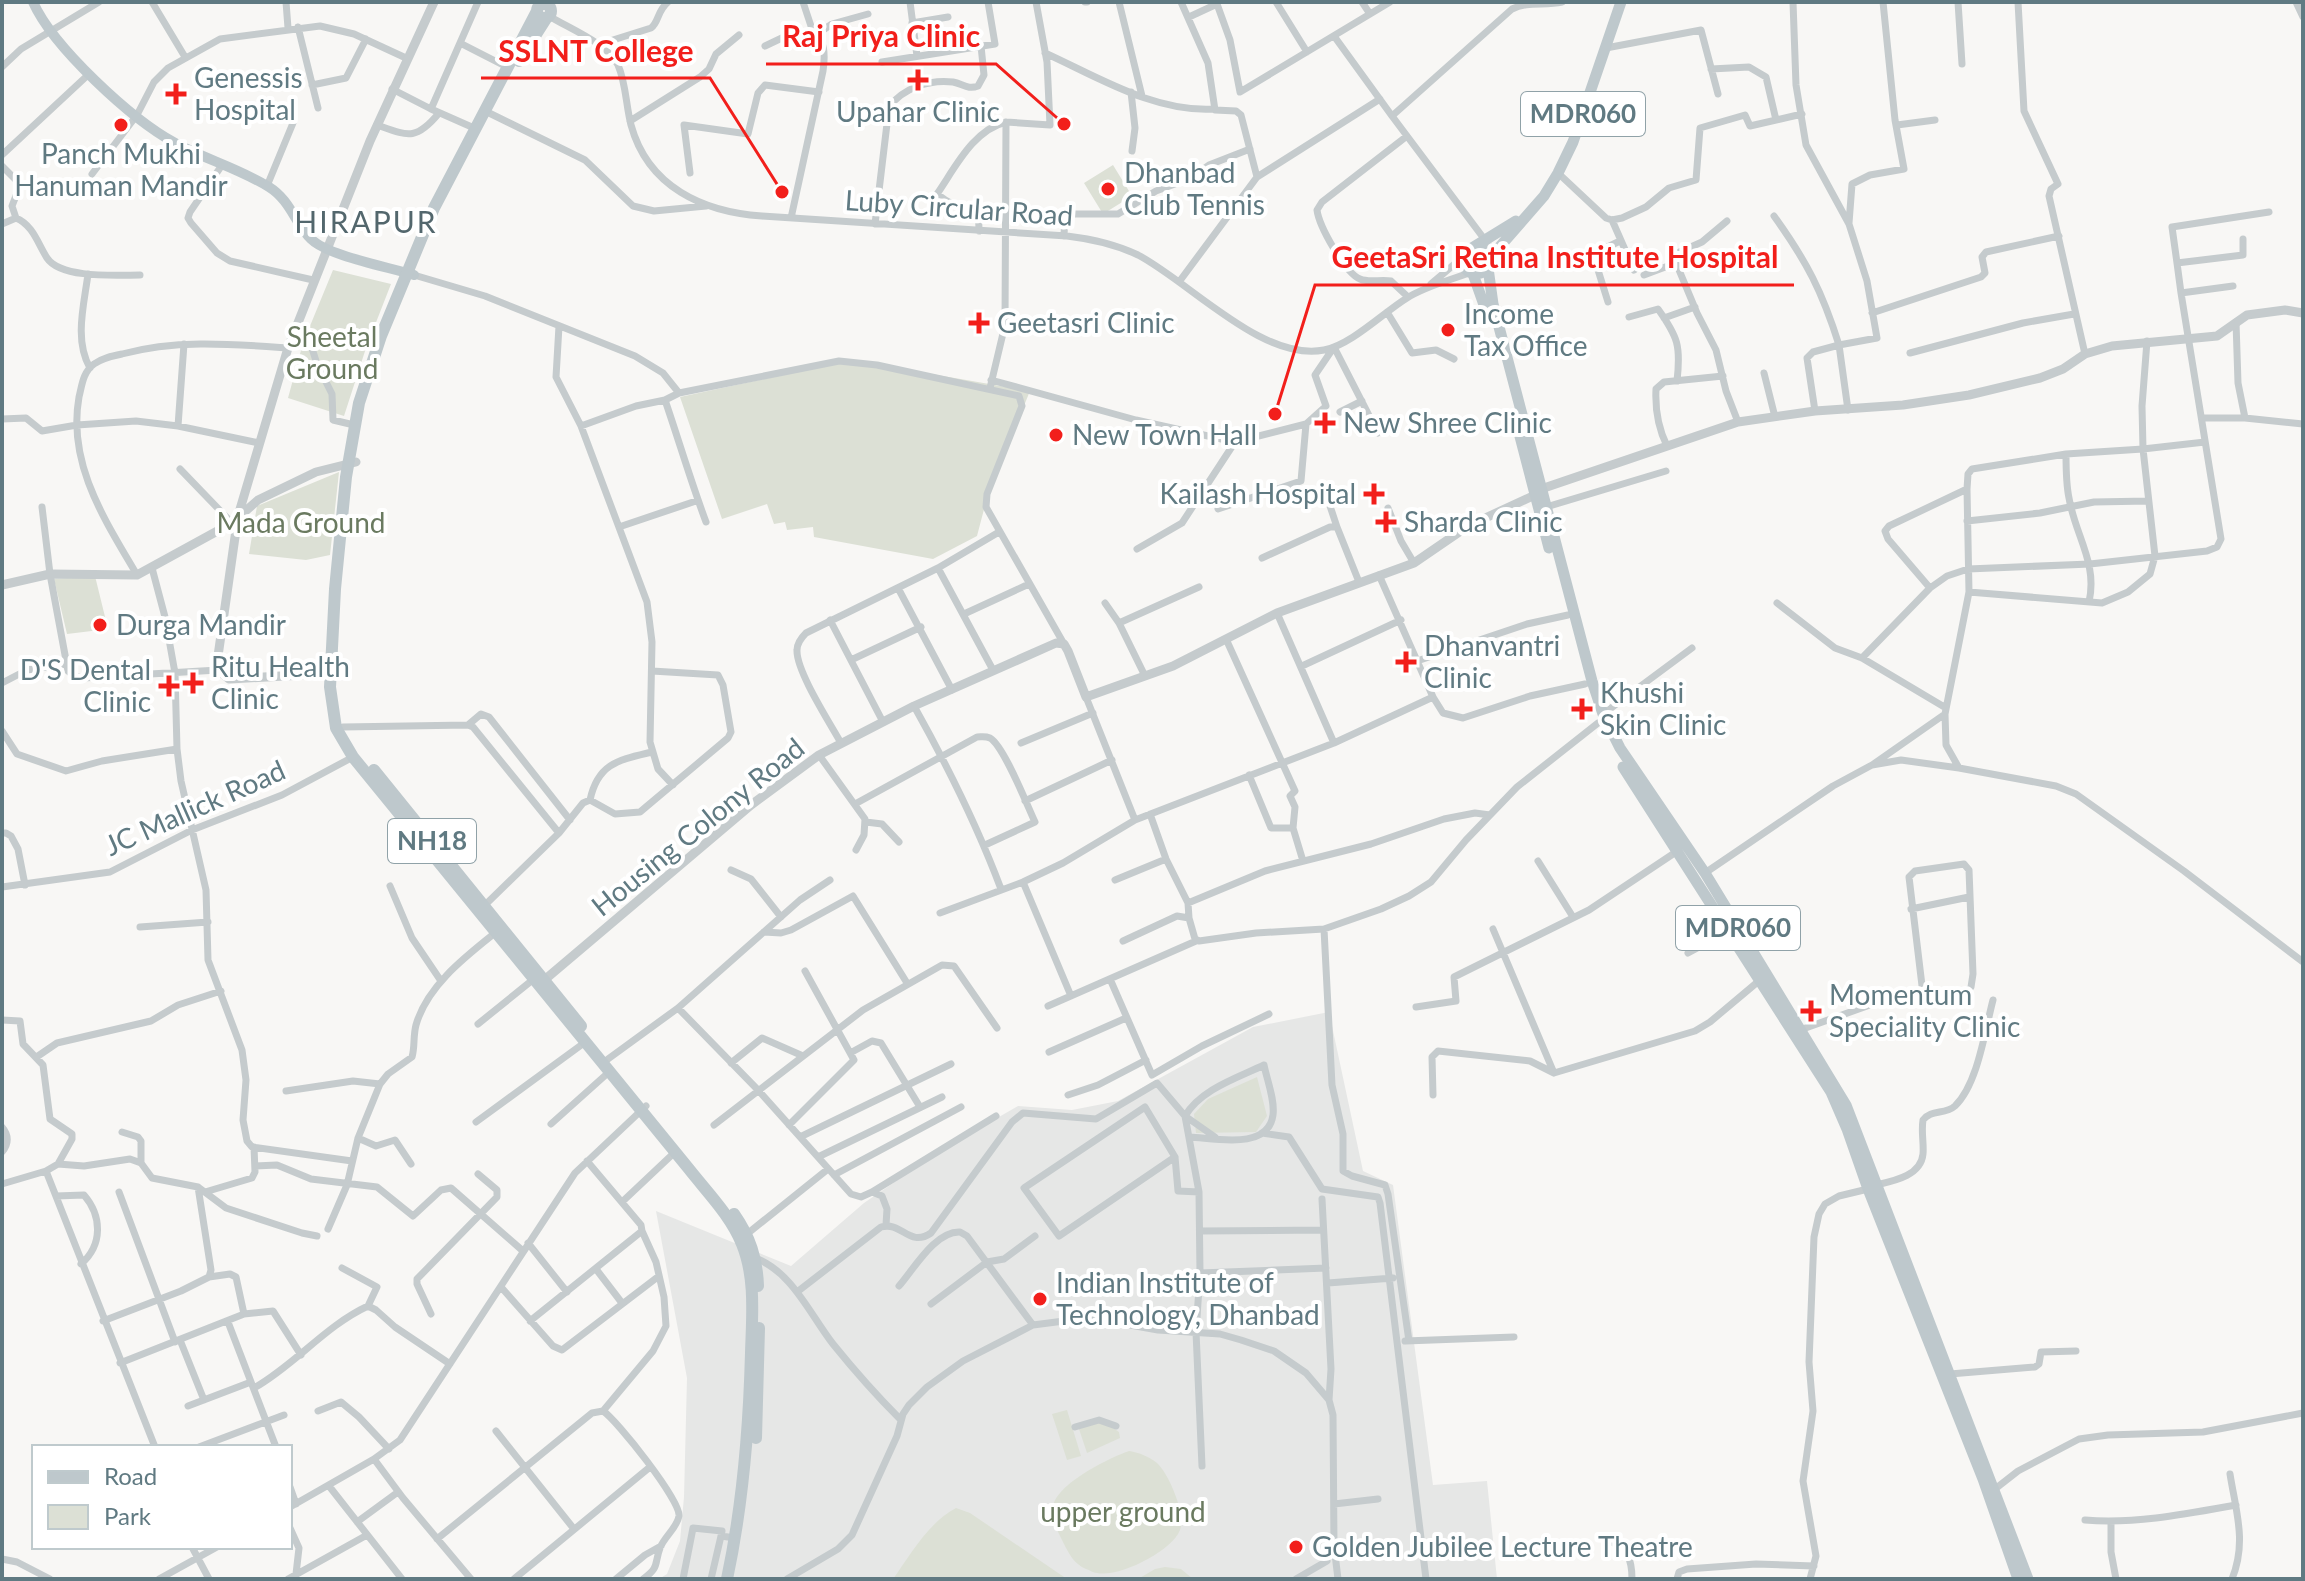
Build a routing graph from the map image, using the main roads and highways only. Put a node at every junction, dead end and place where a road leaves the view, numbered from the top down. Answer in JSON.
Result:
{"nodes":[{"id":1,"x":33,"y":2,"type":"edge"},
{"id":2,"x":1621,"y":2,"type":"edge"},
{"id":3,"x":542,"y":8,"type":"edge"},
{"id":4,"x":487,"y":110,"type":"junction"},
{"id":5,"x":1525,"y":215,"type":"junction"},
{"id":6,"x":1466,"y":253,"type":"junction"},
{"id":7,"x":1490,"y":260,"type":"junction"},
{"id":8,"x":1471,"y":273,"type":"junction"},
{"id":9,"x":411,"y":274,"type":"junction"},
{"id":10,"x":352,"y":462,"type":"junction"},
{"id":11,"x":1538,"y":492,"type":"junction"},
{"id":12,"x":334,"y":673,"type":"junction"},
{"id":13,"x":1600,"y":718,"type":"junction"},
{"id":14,"x":1682,"y":850,"type":"junction"},
{"id":15,"x":539,"y":980,"type":"junction"},
{"id":16,"x":608,"y":1065,"type":"junction"},
{"id":17,"x":644,"y":1108,"type":"junction"},
{"id":18,"x":1872,"y":1187,"type":"junction"},
{"id":19,"x":751,"y":1257,"type":"junction"},
{"id":20,"x":1938,"y":1355,"type":"junction"},
{"id":21,"x":727,"y":1579,"type":"edge"},
{"id":22,"x":736,"y":1579,"type":"edge"},
{"id":23,"x":2018,"y":1579,"type":"edge"},
{"id":24,"x":2028,"y":1579,"type":"edge"}],
"edges":[{"from":1,"to":9,"type":"main road"},
{"from":2,"to":5,"type":"main road","number":"MDR060"},
{"from":3,"to":4,"type":"highway","number":"NH18"},
{"from":3,"to":4,"type":"highway","number":"NH18"},
{"from":4,"to":9,"type":"highway","number":"NH18"},
{"from":4,"to":9,"type":"highway","number":"NH18"},
{"from":5,"to":6,"type":"main road","number":"MDR060"},
{"from":5,"to":7,"type":"main road","number":"MDR060"},
{"from":6,"to":7,"type":"main road"},
{"from":6,"to":8,"type":"main road","number":"MDR060"},
{"from":7,"to":8,"type":"main road","number":"MDR060"},
{"from":7,"to":11,"type":"main road","number":"MDR060"},
{"from":8,"to":11,"type":"main road","number":"MDR060"},
{"from":9,"to":10,"type":"highway","number":"NH18"},
{"from":9,"to":10,"type":"highway","number":"NH18"},
{"from":10,"to":12,"type":"highway","number":"NH18"},
{"from":11,"to":13,"type":"main road","number":"MDR060"},
{"from":11,"to":13,"type":"main road","number":"MDR060"},
{"from":12,"to":15,"type":"highway","number":"NH18"},
{"from":12,"to":15,"type":"highway","number":"NH18"},
{"from":13,"to":14,"type":"main road","number":"MDR060"},
{"from":14,"to":18,"type":"main road","number":"MDR060"},
{"from":14,"to":18,"type":"main road","number":"MDR060"},
{"from":15,"to":16,"type":"highway","number":"NH18"},
{"from":15,"to":16,"type":"highway","number":"NH18"},
{"from":16,"to":17,"type":"highway","number":"NH18"},
{"from":17,"to":19,"type":"highway","number":"NH18"},
{"from":17,"to":19,"type":"highway","number":"NH18"},
{"from":18,"to":20,"type":"main road","number":"MDR060"},
{"from":19,"to":21,"type":"highway","number":"NH18"},
{"from":19,"to":22,"type":"highway","number":"NH18"},
{"from":20,"to":23,"type":"main road","number":"MDR060"},
{"from":20,"to":24,"type":"main road","number":"MDR060"}]}
